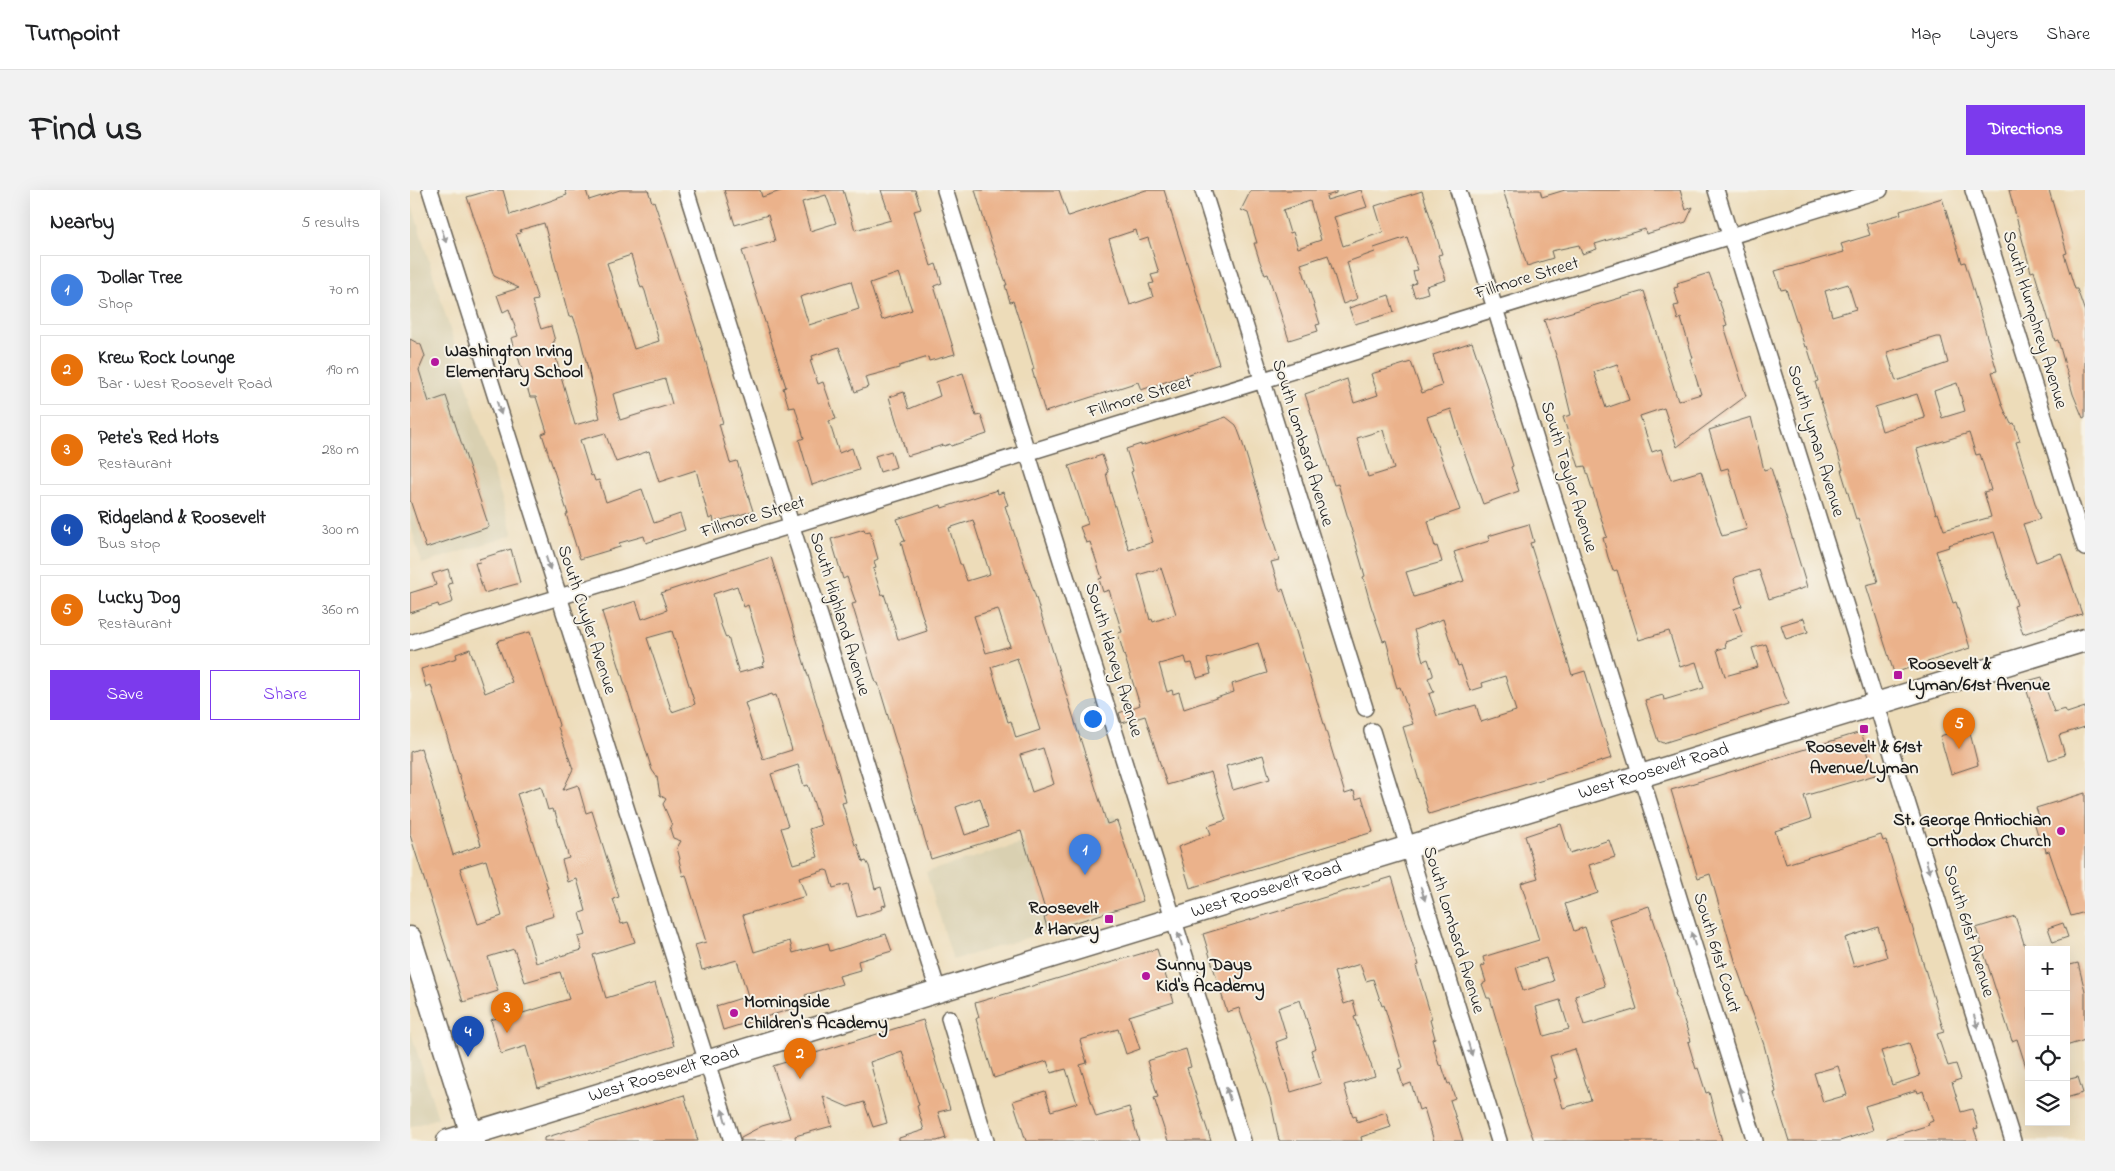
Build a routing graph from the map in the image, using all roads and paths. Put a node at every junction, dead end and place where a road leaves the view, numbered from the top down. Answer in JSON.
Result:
{"nodes":[{"id":1,"x":430,"y":190,"type":"edge"},
{"id":2,"x":686,"y":190,"type":"edge"},
{"id":3,"x":945,"y":190,"type":"edge"},
{"id":4,"x":1203,"y":190,"type":"edge"},
{"id":5,"x":1458,"y":190,"type":"edge"},
{"id":6,"x":1716,"y":190,"type":"edge"},
{"id":7,"x":1880,"y":190,"type":"edge"},
{"id":8,"x":1973,"y":190,"type":"edge"},
{"id":9,"x":1731,"y":236,"type":"junction"},
{"id":10,"x":1496,"y":308,"type":"junction"},
{"id":11,"x":1262,"y":380,"type":"junction"},
{"id":12,"x":1028,"y":452,"type":"junction"},
{"id":13,"x":792,"y":525,"type":"junction"},
{"id":14,"x":2085,"y":548,"type":"edge"},
{"id":15,"x":559,"y":597,"type":"junction"},
{"id":16,"x":2085,"y":640,"type":"edge"},
{"id":17,"x":410,"y":643,"type":"edge"},
{"id":18,"x":1878,"y":704,"type":"junction"},
{"id":19,"x":1365,"y":708,"type":"dead end"},
{"id":20,"x":1372,"y":731,"type":"dead end"},
{"id":21,"x":1642,"y":776,"type":"junction"},
{"id":22,"x":1408,"y":847,"type":"junction"},
{"id":23,"x":1174,"y":919,"type":"junction"},
{"id":24,"x":410,"y":938,"type":"edge"},
{"id":25,"x":938,"y":991,"type":"junction"},
{"id":26,"x":949,"y":1018,"type":"dead end"},
{"id":27,"x":707,"y":1062,"type":"junction"},
{"id":28,"x":473,"y":1137,"type":"edge"},
{"id":29,"x":448,"y":1141,"type":"edge"},
{"id":30,"x":732,"y":1141,"type":"edge"},
{"id":31,"x":986,"y":1141,"type":"edge"},
{"id":32,"x":1242,"y":1141,"type":"edge"},
{"id":33,"x":1499,"y":1141,"type":"edge"},
{"id":34,"x":1755,"y":1141,"type":"edge"},
{"id":35,"x":2013,"y":1141,"type":"edge"}],
"edges":[{"from":1,"to":15,"type":"street","name":"South Cuyler Avenue","one_way":true},
{"from":2,"to":13,"type":"street","name":"South Highland Avenue"},
{"from":3,"to":12,"type":"street","name":"South Harvey Avenue"},
{"from":4,"to":11,"type":"street","name":"South Lombard Avenue"},
{"from":5,"to":10,"type":"street","name":"South Taylor Avenue"},
{"from":6,"to":9,"type":"street","name":"South Lyman Avenue"},
{"from":7,"to":9,"type":"street","name":"Fillmore Street"},
{"from":8,"to":14,"type":"street","name":"South Humphrey Avenue"},
{"from":9,"to":10,"type":"street","name":"Fillmore Street"},
{"from":9,"to":18,"type":"street","name":"South Lyman Avenue"},
{"from":10,"to":11,"type":"street","name":"Fillmore Street"},
{"from":10,"to":21,"type":"street","name":"South Taylor Avenue"},
{"from":11,"to":12,"type":"street","name":"Fillmore Street"},
{"from":11,"to":19,"type":"street","name":"South Lombard Avenue"},
{"from":12,"to":13,"type":"street","name":"Fillmore Street"},
{"from":12,"to":23,"type":"street","name":"South Harvey Avenue"},
{"from":13,"to":15,"type":"street","name":"Fillmore Street"},
{"from":13,"to":25,"type":"street","name":"South Highland Avenue"},
{"from":15,"to":17,"type":"street","name":"Fillmore Street"},
{"from":15,"to":27,"type":"street","name":"South Cuyler Avenue"},
{"from":16,"to":18,"type":"main road","name":"West Roosevelt Road"},
{"from":18,"to":21,"type":"main road","name":"West Roosevelt Road"},
{"from":18,"to":35,"type":"street","name":"South 61st Avenue","one_way":true},
{"from":20,"to":22,"type":"street","name":"South Lombard Avenue"},
{"from":21,"to":22,"type":"main road","name":"West Roosevelt Road"},
{"from":34,"to":21,"type":"street","name":"South 61st Court","one_way":true},
{"from":22,"to":23,"type":"main road","name":"West Roosevelt Road"},
{"from":22,"to":33,"type":"street","name":"South Lombard Avenue","one_way":true},
{"from":23,"to":25,"type":"main road","name":"West Roosevelt Road"},
{"from":32,"to":23,"type":"street","name":"South Harvey Avenue","one_way":true},
{"from":24,"to":28,"type":"main road"},
{"from":25,"to":27,"type":"main road","name":"West Roosevelt Road"},
{"from":26,"to":31,"type":"street"},
{"from":27,"to":28,"type":"main road","name":"West Roosevelt Road"},
{"from":30,"to":27,"type":"street","name":"South Cuyler Avenue","one_way":true},
{"from":28,"to":29,"type":"main road","name":"West Roosevelt Road"}]}
